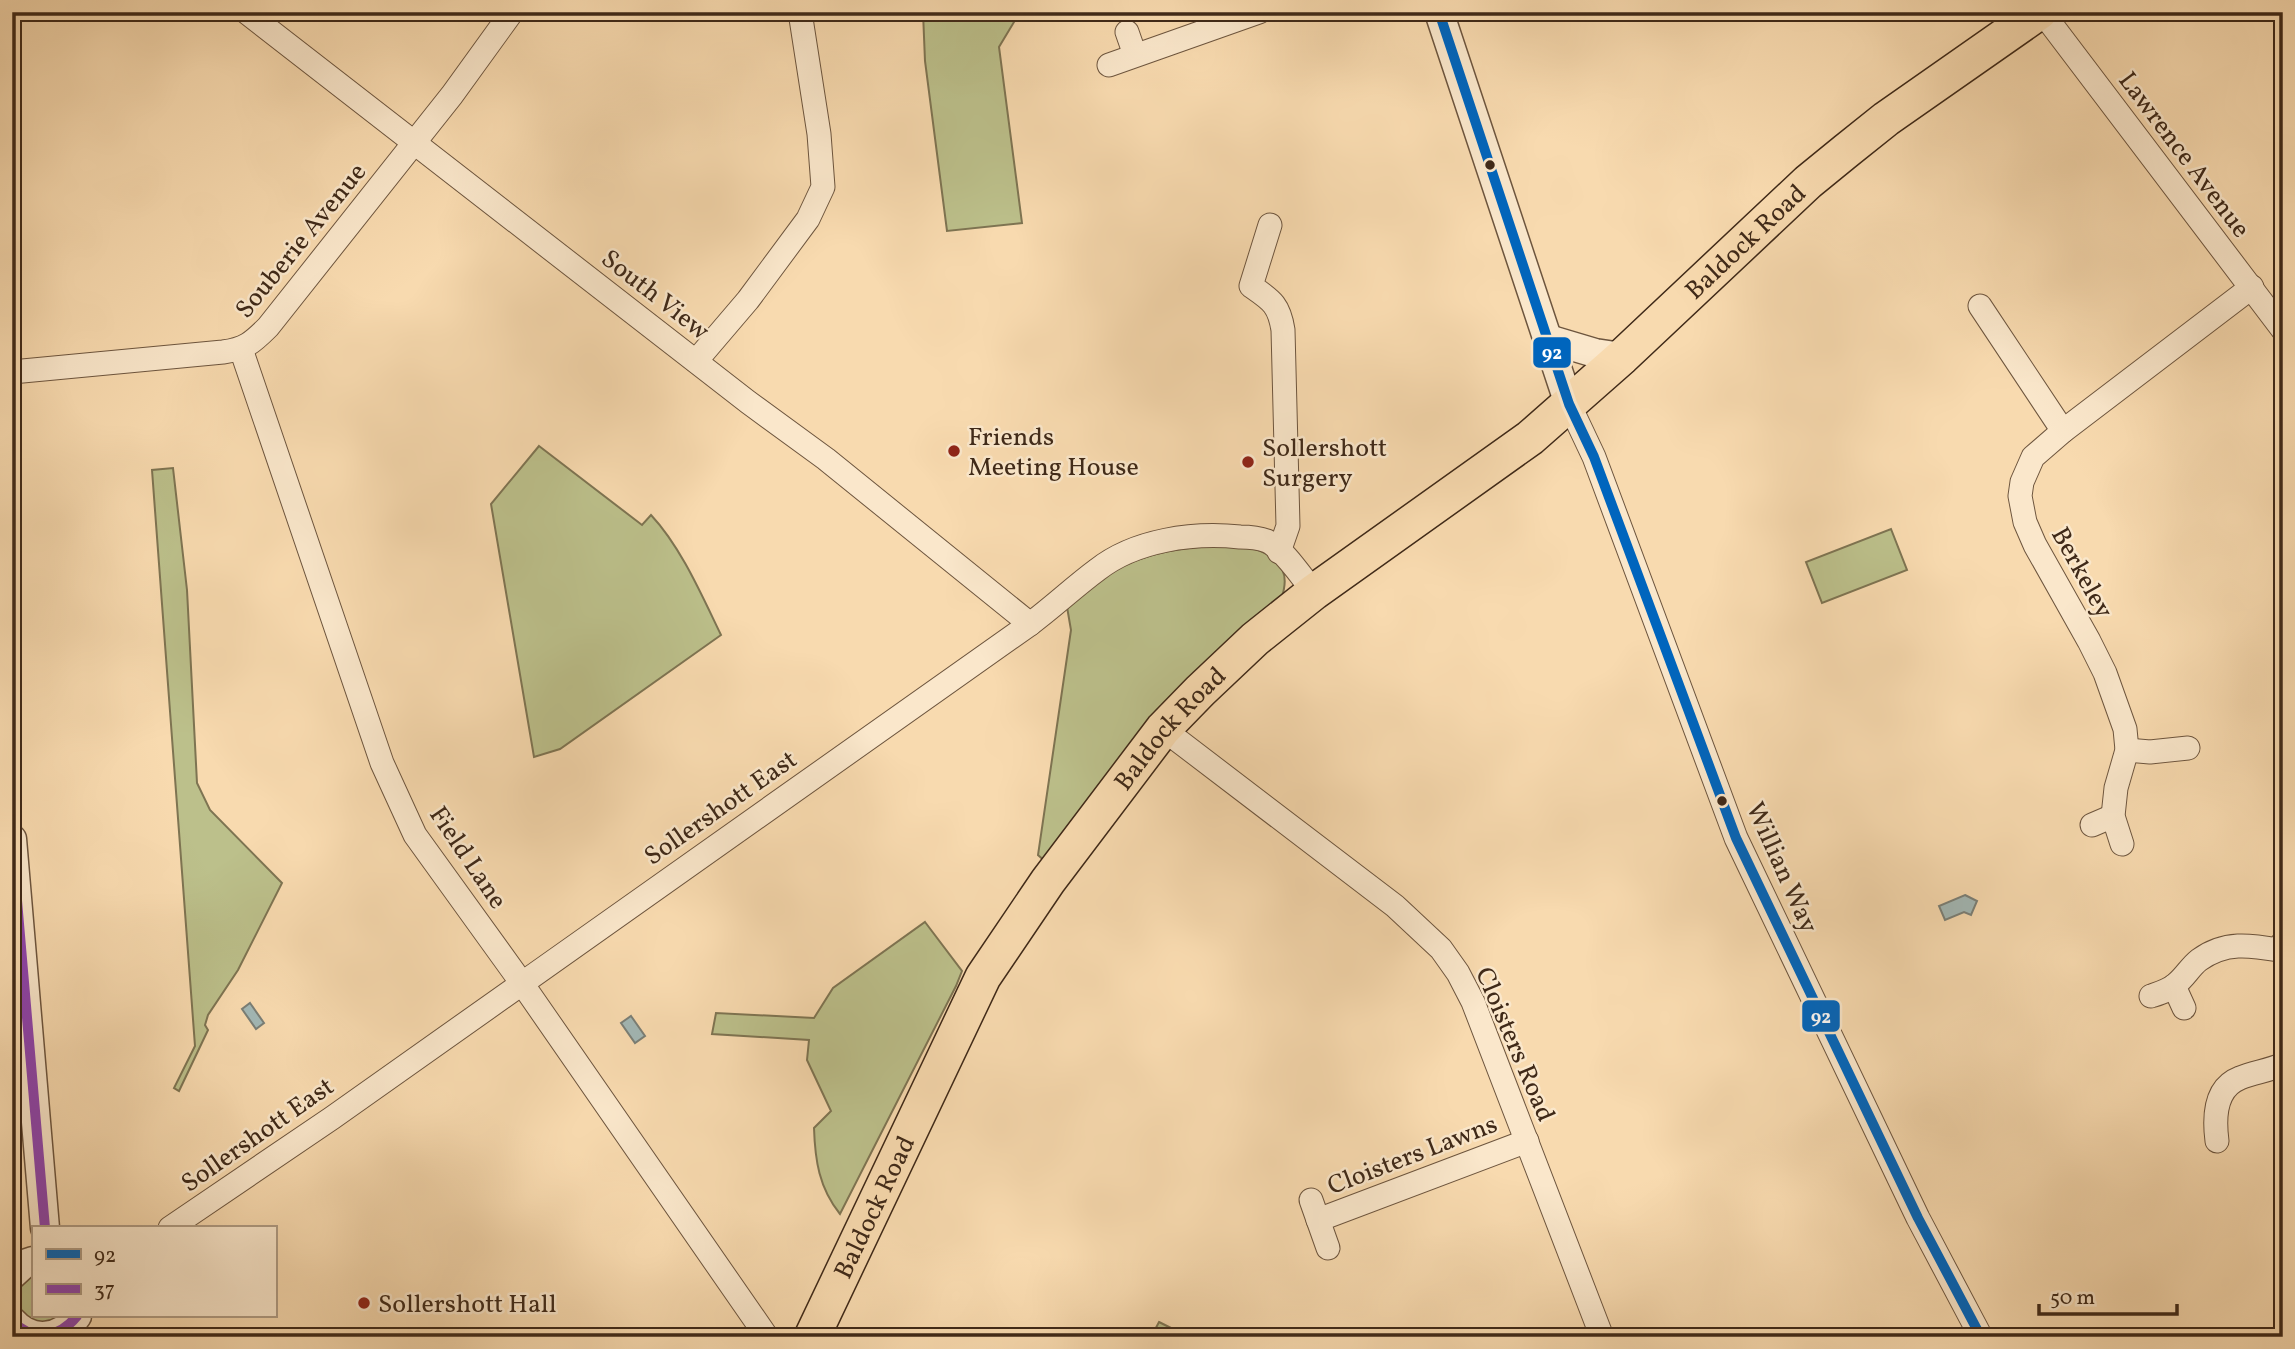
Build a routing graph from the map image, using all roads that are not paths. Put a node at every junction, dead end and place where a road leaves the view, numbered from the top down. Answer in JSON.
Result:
{"nodes":[{"id":1,"x":246,"y":12,"type":"edge"},
{"id":2,"x":512,"y":12,"type":"edge"},
{"id":3,"x":800,"y":12,"type":"edge"},
{"id":4,"x":1259,"y":12,"type":"edge"},
{"id":5,"x":1439,"y":12,"type":"edge"},
{"id":6,"x":2041,"y":12,"type":"edge"},
{"id":7,"x":1127,"y":32,"type":"dead end"},
{"id":8,"x":1135,"y":55,"type":"junction"},
{"id":9,"x":1109,"y":65,"type":"dead end"},
{"id":10,"x":414,"y":143,"type":"junction"},
{"id":11,"x":1270,"y":225,"type":"dead end"},
{"id":12,"x":2252,"y":287,"type":"junction"},
{"id":13,"x":1980,"y":306,"type":"dead end"},
{"id":14,"x":2283,"y":330,"type":"edge"},
{"id":15,"x":1548,"y":339,"type":"junction"},
{"id":16,"x":241,"y":349,"type":"junction"},
{"id":17,"x":1622,"y":357,"type":"junction"},
{"id":18,"x":696,"y":360,"type":"junction"},
{"id":19,"x":12,"y":372,"type":"edge"},
{"id":20,"x":1569,"y":404,"type":"junction"},
{"id":21,"x":2063,"y":430,"type":"junction"},
{"id":22,"x":1279,"y":552,"type":"junction"},
{"id":23,"x":1314,"y":592,"type":"junction"},
{"id":24,"x":1030,"y":624,"type":"junction"},
{"id":25,"x":1163,"y":729,"type":"junction"},
{"id":26,"x":2188,"y":748,"type":"dead end"},
{"id":27,"x":2127,"y":750,"type":"junction"},
{"id":28,"x":12,"y":839,"type":"edge"},
{"id":29,"x":2122,"y":844,"type":"dead end"},
{"id":30,"x":2282,"y":948,"type":"edge"},
{"id":31,"x":521,"y":982,"type":"junction"},
{"id":32,"x":2174,"y":986,"type":"junction"},
{"id":33,"x":2151,"y":996,"type":"dead end"},
{"id":34,"x":2184,"y":1008,"type":"dead end"},
{"id":35,"x":2283,"y":1064,"type":"edge"},
{"id":36,"x":1527,"y":1140,"type":"junction"},
{"id":37,"x":2217,"y":1141,"type":"dead end"},
{"id":38,"x":45,"y":1226,"type":"edge"},
{"id":39,"x":173,"y":1226,"type":"edge"},
{"id":40,"x":1328,"y":1248,"type":"dead end"},
{"id":41,"x":12,"y":1321,"type":"edge"},
{"id":42,"x":59,"y":1331,"type":"edge"},
{"id":43,"x":768,"y":1337,"type":"edge"},
{"id":44,"x":812,"y":1337,"type":"edge"},
{"id":45,"x":1602,"y":1337,"type":"edge"},
{"id":46,"x":1981,"y":1337,"type":"edge"}],
"edges":[{"from":1,"to":10,"type":"street","name":"South View"},
{"from":2,"to":10,"type":"street","name":"Souberie Avenue"},
{"from":3,"to":18,"type":"street"},
{"from":4,"to":8,"type":"street"},
{"from":5,"to":15,"type":"street"},
{"from":6,"to":12,"type":"street","name":"Lawrence Avenue"},
{"from":6,"to":17,"type":"main road","name":"Baldock Road"},
{"from":7,"to":8,"type":"street"},
{"from":8,"to":9,"type":"street"},
{"from":10,"to":16,"type":"street","name":"Souberie Avenue"},
{"from":10,"to":18,"type":"street","name":"South View"},
{"from":11,"to":22,"type":"street"},
{"from":12,"to":14,"type":"street","name":"Lawrence Avenue"},
{"from":12,"to":21,"type":"street","name":"Berkeley"},
{"from":13,"to":21,"type":"street"},
{"from":15,"to":17,"type":"street"},
{"from":15,"to":20,"type":"street"},
{"from":16,"to":19,"type":"street","name":"Souberie Avenue"},
{"from":16,"to":31,"type":"street","name":"Field Lane"},
{"from":17,"to":20,"type":"main road","name":"Baldock Road"},
{"from":18,"to":24,"type":"street","name":"South View"},
{"from":20,"to":23,"type":"main road","name":"Baldock Road"},
{"from":20,"to":46,"type":"street","name":"Willian Way"},
{"from":21,"to":27,"type":"street","name":"Berkeley"},
{"from":22,"to":23,"type":"street","name":"Sollershott East"},
{"from":22,"to":24,"type":"street","name":"Sollershott East"},
{"from":23,"to":25,"type":"main road","name":"Baldock Road"},
{"from":24,"to":31,"type":"street","name":"Sollershott East"},
{"from":25,"to":36,"type":"street","name":"Cloisters Road"},
{"from":25,"to":44,"type":"main road","name":"Baldock Road"},
{"from":26,"to":27,"type":"street"},
{"from":27,"to":29,"type":"street","name":"Berkeley"},
{"from":28,"to":38,"type":"street"},
{"from":30,"to":32,"type":"street"},
{"from":31,"to":39,"type":"street","name":"Sollershott East"},
{"from":31,"to":43,"type":"street","name":"Field Lane"},
{"from":32,"to":33,"type":"street"},
{"from":32,"to":34,"type":"street"},
{"from":35,"to":37,"type":"street"},
{"from":36,"to":40,"type":"street","name":"Cloisters Lawns"},
{"from":36,"to":45,"type":"street","name":"Cloisters Road"},
{"from":41,"to":42,"type":"street"}]}
